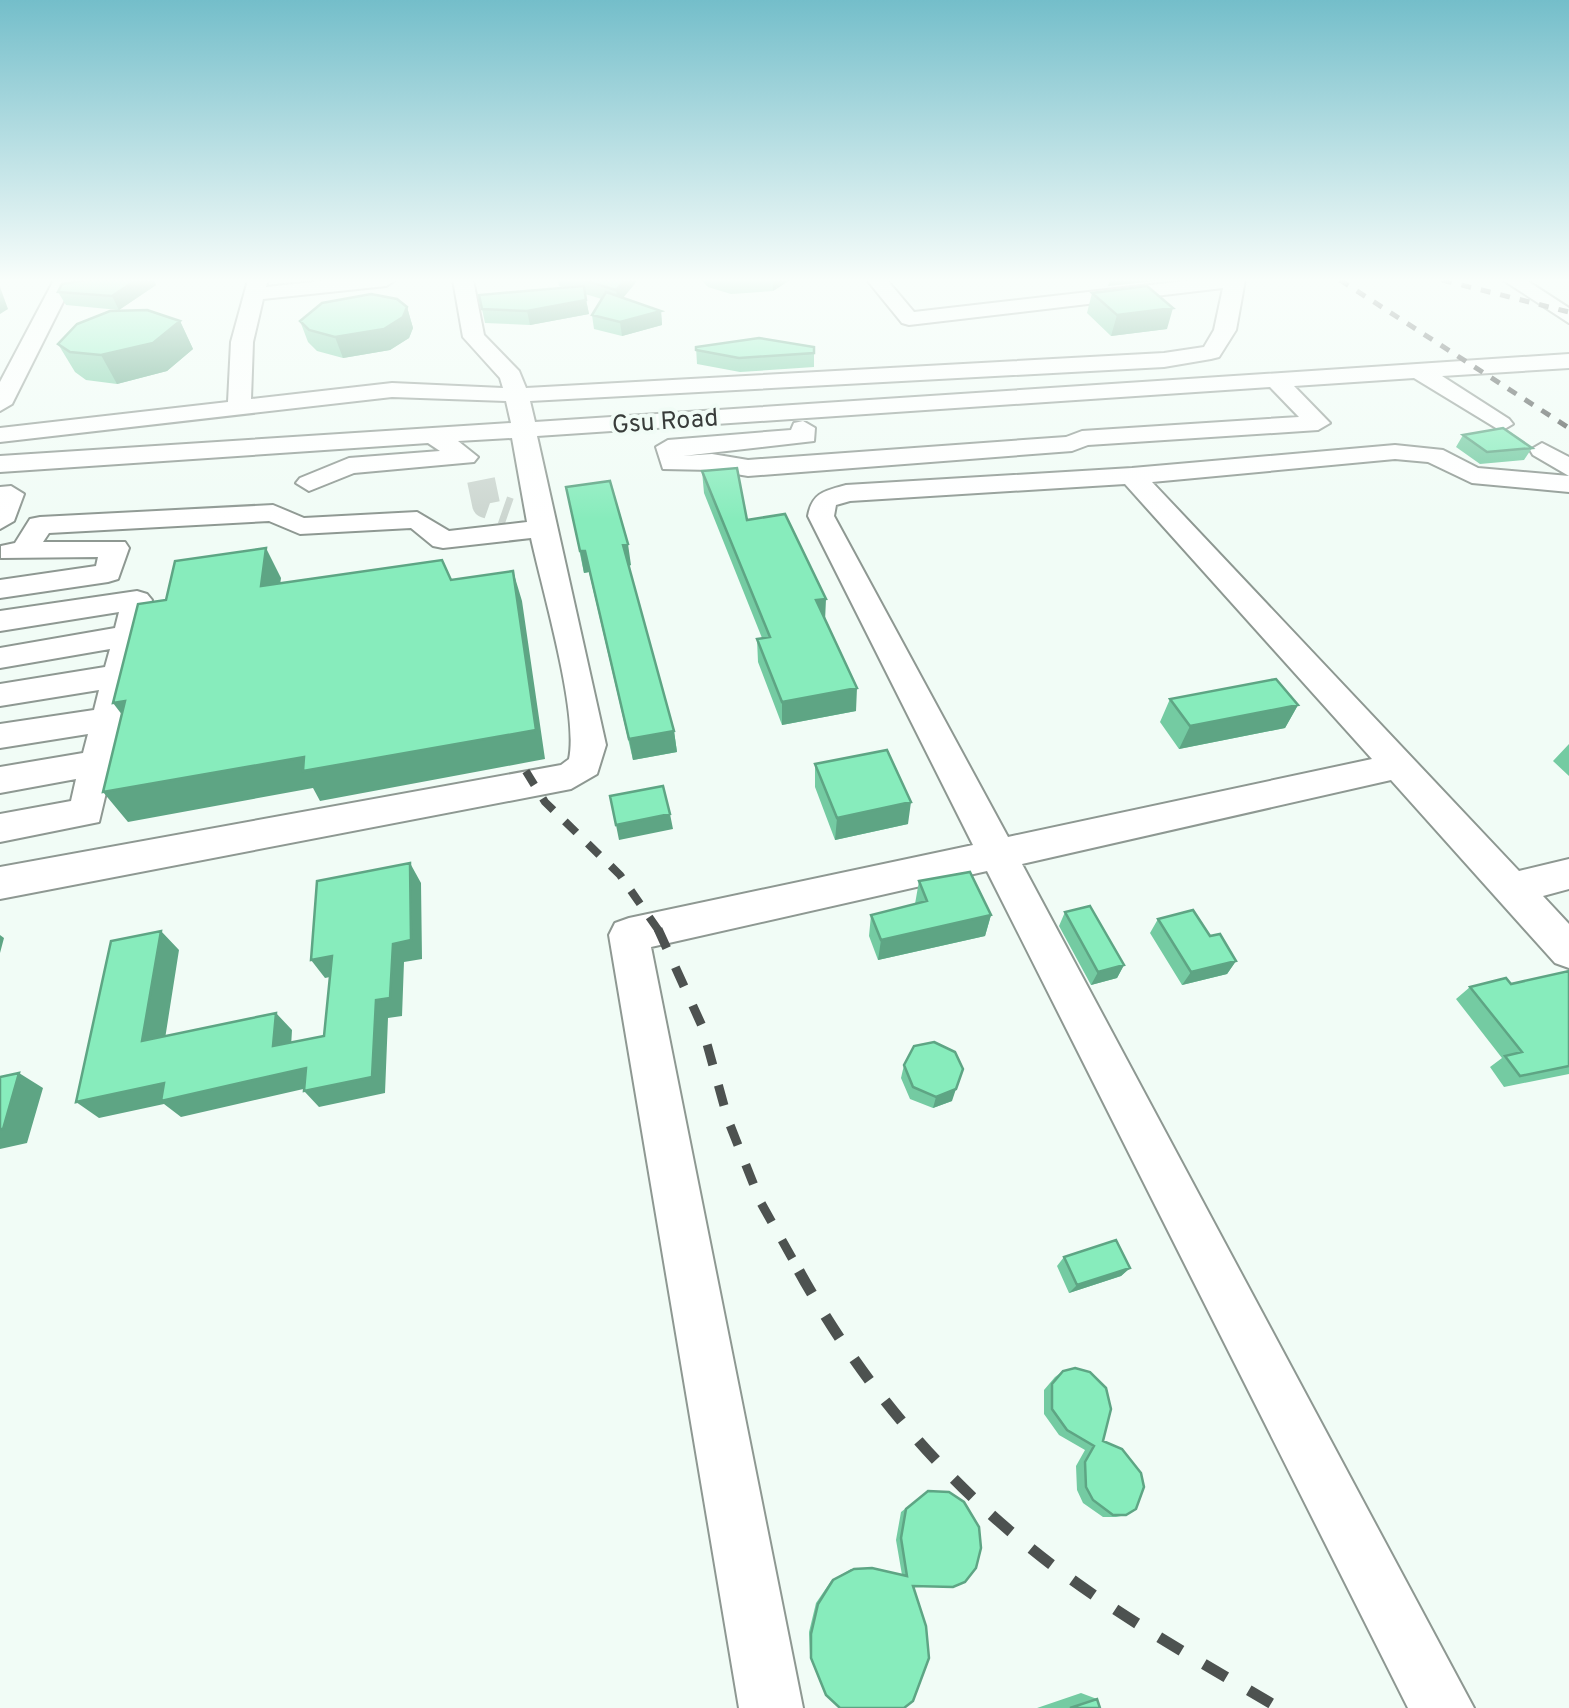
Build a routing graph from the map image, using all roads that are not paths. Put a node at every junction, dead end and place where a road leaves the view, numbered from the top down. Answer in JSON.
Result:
{"nodes":[{"id":1,"x":23,"y":360,"type":"edge"},
{"id":2,"x":241,"y":360,"type":"edge"},
{"id":3,"x":495,"y":360,"type":"edge"},
{"id":4,"x":1166,"y":360,"type":"edge"},
{"id":5,"x":1569,"y":361,"type":"edge"},
{"id":6,"x":498,"y":363,"type":"junction"},
{"id":7,"x":1417,"y":370,"type":"junction"},
{"id":8,"x":1274,"y":380,"type":"junction"},
{"id":9,"x":1143,"y":388,"type":"junction"},
{"id":10,"x":466,"y":393,"type":"junction"},
{"id":11,"x":516,"y":396,"type":"junction"},
{"id":12,"x":971,"y":400,"type":"junction"},
{"id":13,"x":0,"y":404,"type":"edge"},
{"id":14,"x":1299,"y":404,"type":"junction"},
{"id":15,"x":239,"y":408,"type":"junction"},
{"id":16,"x":797,"y":411,"type":"junction"},
{"id":17,"x":1163,"y":411,"type":"junction"},
{"id":18,"x":985,"y":423,"type":"junction"},
{"id":19,"x":1501,"y":424,"type":"edge"},
{"id":20,"x":930,"y":428,"type":"dead end"},
{"id":21,"x":524,"y":429,"type":"junction"},
{"id":22,"x":1182,"y":432,"type":"junction"},
{"id":23,"x":0,"y":435,"type":"edge"},
{"id":24,"x":432,"y":435,"type":"junction"},
{"id":25,"x":814,"y":436,"type":"junction"},
{"id":26,"x":330,"y":442,"type":"junction"},
{"id":27,"x":287,"y":445,"type":"junction"},
{"id":28,"x":1000,"y":450,"type":"junction"},
{"id":29,"x":1542,"y":450,"type":"dead end"},
{"id":30,"x":114,"y":456,"type":"junction"},
{"id":31,"x":465,"y":457,"type":"junction"},
{"id":32,"x":816,"y":463,"type":"junction"},
{"id":33,"x":0,"y":464,"type":"edge"},
{"id":34,"x":350,"y":466,"type":"junction"},
{"id":35,"x":1569,"y":468,"type":"edge"},
{"id":36,"x":1132,"y":476,"type":"junction"},
{"id":37,"x":481,"y":480,"type":"tunnel mouth"},
{"id":38,"x":309,"y":483,"type":"junction"},
{"id":39,"x":1569,"y":484,"type":"edge"},
{"id":40,"x":0,"y":495,"type":"edge"},
{"id":41,"x":407,"y":502,"type":"junction"},
{"id":42,"x":530,"y":518,"type":"junction"},
{"id":43,"x":0,"y":521,"type":"edge"},
{"id":44,"x":377,"y":522,"type":"junction"},
{"id":45,"x":11,"y":549,"type":"edge"},
{"id":46,"x":0,"y":580,"type":"edge"},
{"id":47,"x":0,"y":590,"type":"edge"},
{"id":48,"x":0,"y":621,"type":"edge"},
{"id":49,"x":128,"y":636,"type":"junction"},
{"id":50,"x":0,"y":658,"type":"edge"},
{"id":51,"x":119,"y":676,"type":"junction"},
{"id":52,"x":0,"y":695,"type":"edge"},
{"id":53,"x":108,"y":718,"type":"junction"},
{"id":54,"x":0,"y":736,"type":"edge"},
{"id":55,"x":98,"y":763,"type":"junction"},
{"id":56,"x":1399,"y":766,"type":"junction"},
{"id":57,"x":0,"y":780,"type":"edge"},
{"id":58,"x":77,"y":814,"type":"junction"},
{"id":59,"x":0,"y":828,"type":"edge"},
{"id":60,"x":999,"y":853,"type":"junction"},
{"id":61,"x":64,"y":871,"type":"junction"},
{"id":62,"x":1569,"y":874,"type":"edge"},
{"id":63,"x":0,"y":882,"type":"edge"},
{"id":64,"x":1512,"y":888,"type":"junction"},
{"id":65,"x":1569,"y":951,"type":"edge"},
{"id":66,"x":771,"y":1708,"type":"edge"},
{"id":67,"x":1442,"y":1708,"type":"edge"}],
"edges":[{"from":1,"to":13,"type":"street"},
{"from":2,"to":15,"type":"street"},
{"from":3,"to":6,"type":"street"},
{"from":4,"to":11,"type":"street"},
{"from":5,"to":7,"type":"street","name":"Gsu Road"},
{"from":6,"to":10,"type":"street"},
{"from":6,"to":11,"type":"street"},
{"from":7,"to":8,"type":"street","name":"Gsu Road"},
{"from":7,"to":19,"type":"street"},
{"from":8,"to":9,"type":"street","name":"Gsu Road"},
{"from":8,"to":14,"type":"street"},
{"from":9,"to":12,"type":"street","name":"Gsu Road"},
{"from":9,"to":17,"type":"street"},
{"from":10,"to":11,"type":"street"},
{"from":10,"to":15,"type":"street"},
{"from":10,"to":30,"type":"street"},
{"from":11,"to":21,"type":"street"},
{"from":12,"to":16,"type":"street","name":"Gsu Road"},
{"from":12,"to":18,"type":"street"},
{"from":14,"to":17,"type":"street"},
{"from":14,"to":22,"type":"street"},
{"from":15,"to":23,"type":"street"},
{"from":16,"to":21,"type":"street","name":"Gsu Road"},
{"from":16,"to":25,"type":"street"},
{"from":17,"to":18,"type":"street"},
{"from":17,"to":22,"type":"street"},
{"from":18,"to":20,"type":"street"},
{"from":18,"to":28,"type":"street"},
{"from":21,"to":24,"type":"street","name":"Gsu Road"},
{"from":21,"to":42,"type":"street"},
{"from":22,"to":28,"type":"street"},
{"from":24,"to":26,"type":"street","name":"Gsu Road"},
{"from":24,"to":31,"type":"street"},
{"from":25,"to":32,"type":"street"},
{"from":25,"to":32,"type":"street"},
{"from":26,"to":27,"type":"street","name":"Gsu Road"},
{"from":26,"to":34,"type":"street"},
{"from":27,"to":30,"type":"street","name":"Gsu Road"},
{"from":27,"to":38,"type":"street"},
{"from":28,"to":32,"type":"street"},
{"from":29,"to":35,"type":"street"},
{"from":30,"to":33,"type":"street","name":"Gsu Road"},
{"from":31,"to":34,"type":"street"},
{"from":31,"to":37,"type":"street"},
{"from":34,"to":38,"type":"street"},
{"from":34,"to":41,"type":"street"},
{"from":36,"to":39,"type":"street"},
{"from":36,"to":56,"type":"street"},
{"from":36,"to":60,"type":"street"},
{"from":38,"to":44,"type":"street"},
{"from":40,"to":43,"type":"street"},
{"from":41,"to":42,"type":"street"},
{"from":41,"to":44,"type":"street"},
{"from":42,"to":61,"type":"street"},
{"from":44,"to":45,"type":"street"},
{"from":45,"to":46,"type":"street"},
{"from":45,"to":47,"type":"street"},
{"from":48,"to":49,"type":"street"},
{"from":49,"to":50,"type":"street"},
{"from":49,"to":51,"type":"street"},
{"from":51,"to":52,"type":"street"},
{"from":51,"to":53,"type":"street"},
{"from":53,"to":54,"type":"street"},
{"from":53,"to":55,"type":"street"},
{"from":55,"to":57,"type":"street"},
{"from":55,"to":58,"type":"street"},
{"from":56,"to":60,"type":"street"},
{"from":56,"to":64,"type":"street"},
{"from":58,"to":59,"type":"street"},
{"from":58,"to":61,"type":"street"},
{"from":60,"to":66,"type":"street"},
{"from":60,"to":67,"type":"street"},
{"from":61,"to":63,"type":"street"},
{"from":62,"to":64,"type":"street"},
{"from":64,"to":65,"type":"street"}]}
